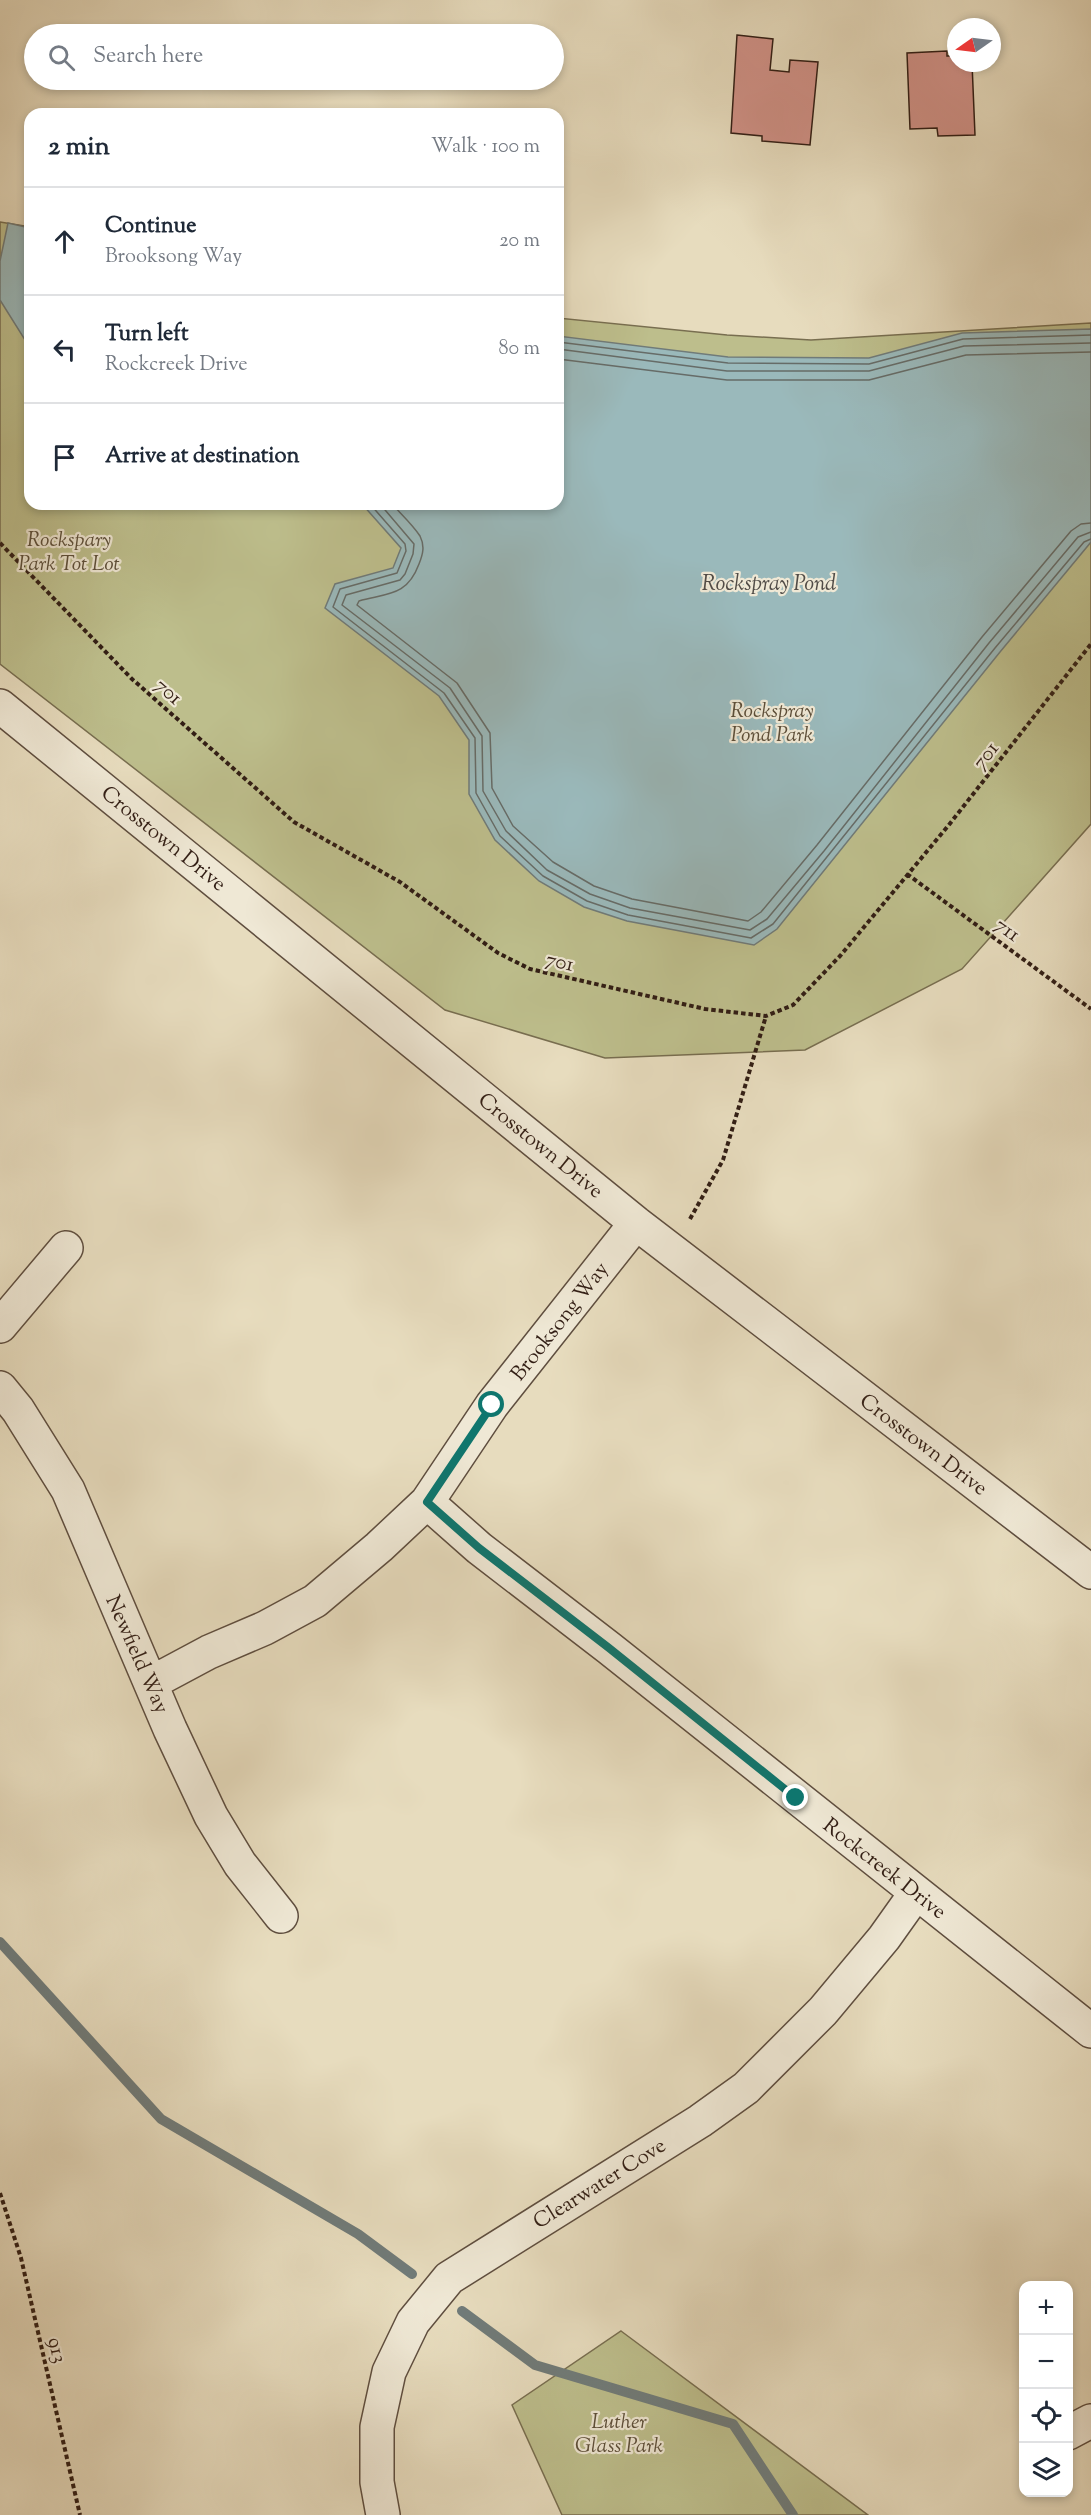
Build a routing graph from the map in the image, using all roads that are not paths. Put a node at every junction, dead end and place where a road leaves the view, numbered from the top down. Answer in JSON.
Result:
{"nodes":[{"id":1,"x":0,"y":706,"type":"edge"},
{"id":2,"x":636,"y":1223,"type":"junction"},
{"id":3,"x":66,"y":1248,"type":"dead end"},
{"id":4,"x":0,"y":1326,"type":"edge"},
{"id":5,"x":0,"y":1388,"type":"edge"},
{"id":6,"x":427,"y":1502,"type":"junction"},
{"id":7,"x":1091,"y":1572,"type":"edge"},
{"id":8,"x":151,"y":1683,"type":"junction"},
{"id":9,"x":916,"y":1893,"type":"junction"},
{"id":10,"x":281,"y":1916,"type":"dead end"},
{"id":11,"x":1091,"y":2031,"type":"edge"},
{"id":12,"x":1091,"y":2421,"type":"edge"},
{"id":13,"x":1073,"y":2430,"type":"edge"},
{"id":14,"x":382,"y":2515,"type":"edge"}],
"edges":[{"from":1,"to":2,"type":"street","name":"Crosstown Drive"},
{"from":2,"to":6,"type":"street","name":"Brooksong Way"},
{"from":2,"to":7,"type":"street","name":"Crosstown Drive"},
{"from":3,"to":4,"type":"street"},
{"from":5,"to":8,"type":"street","name":"Newfield Way"},
{"from":6,"to":8,"type":"street","name":"Brooksong Way"},
{"from":6,"to":9,"type":"street","name":"Rockcreek Drive"},
{"from":8,"to":10,"type":"street","name":"Newfield Way"},
{"from":9,"to":11,"type":"street","name":"Rockcreek Drive"},
{"from":9,"to":14,"type":"street","name":"Clearwater Cove"},
{"from":12,"to":13,"type":"street"}]}
